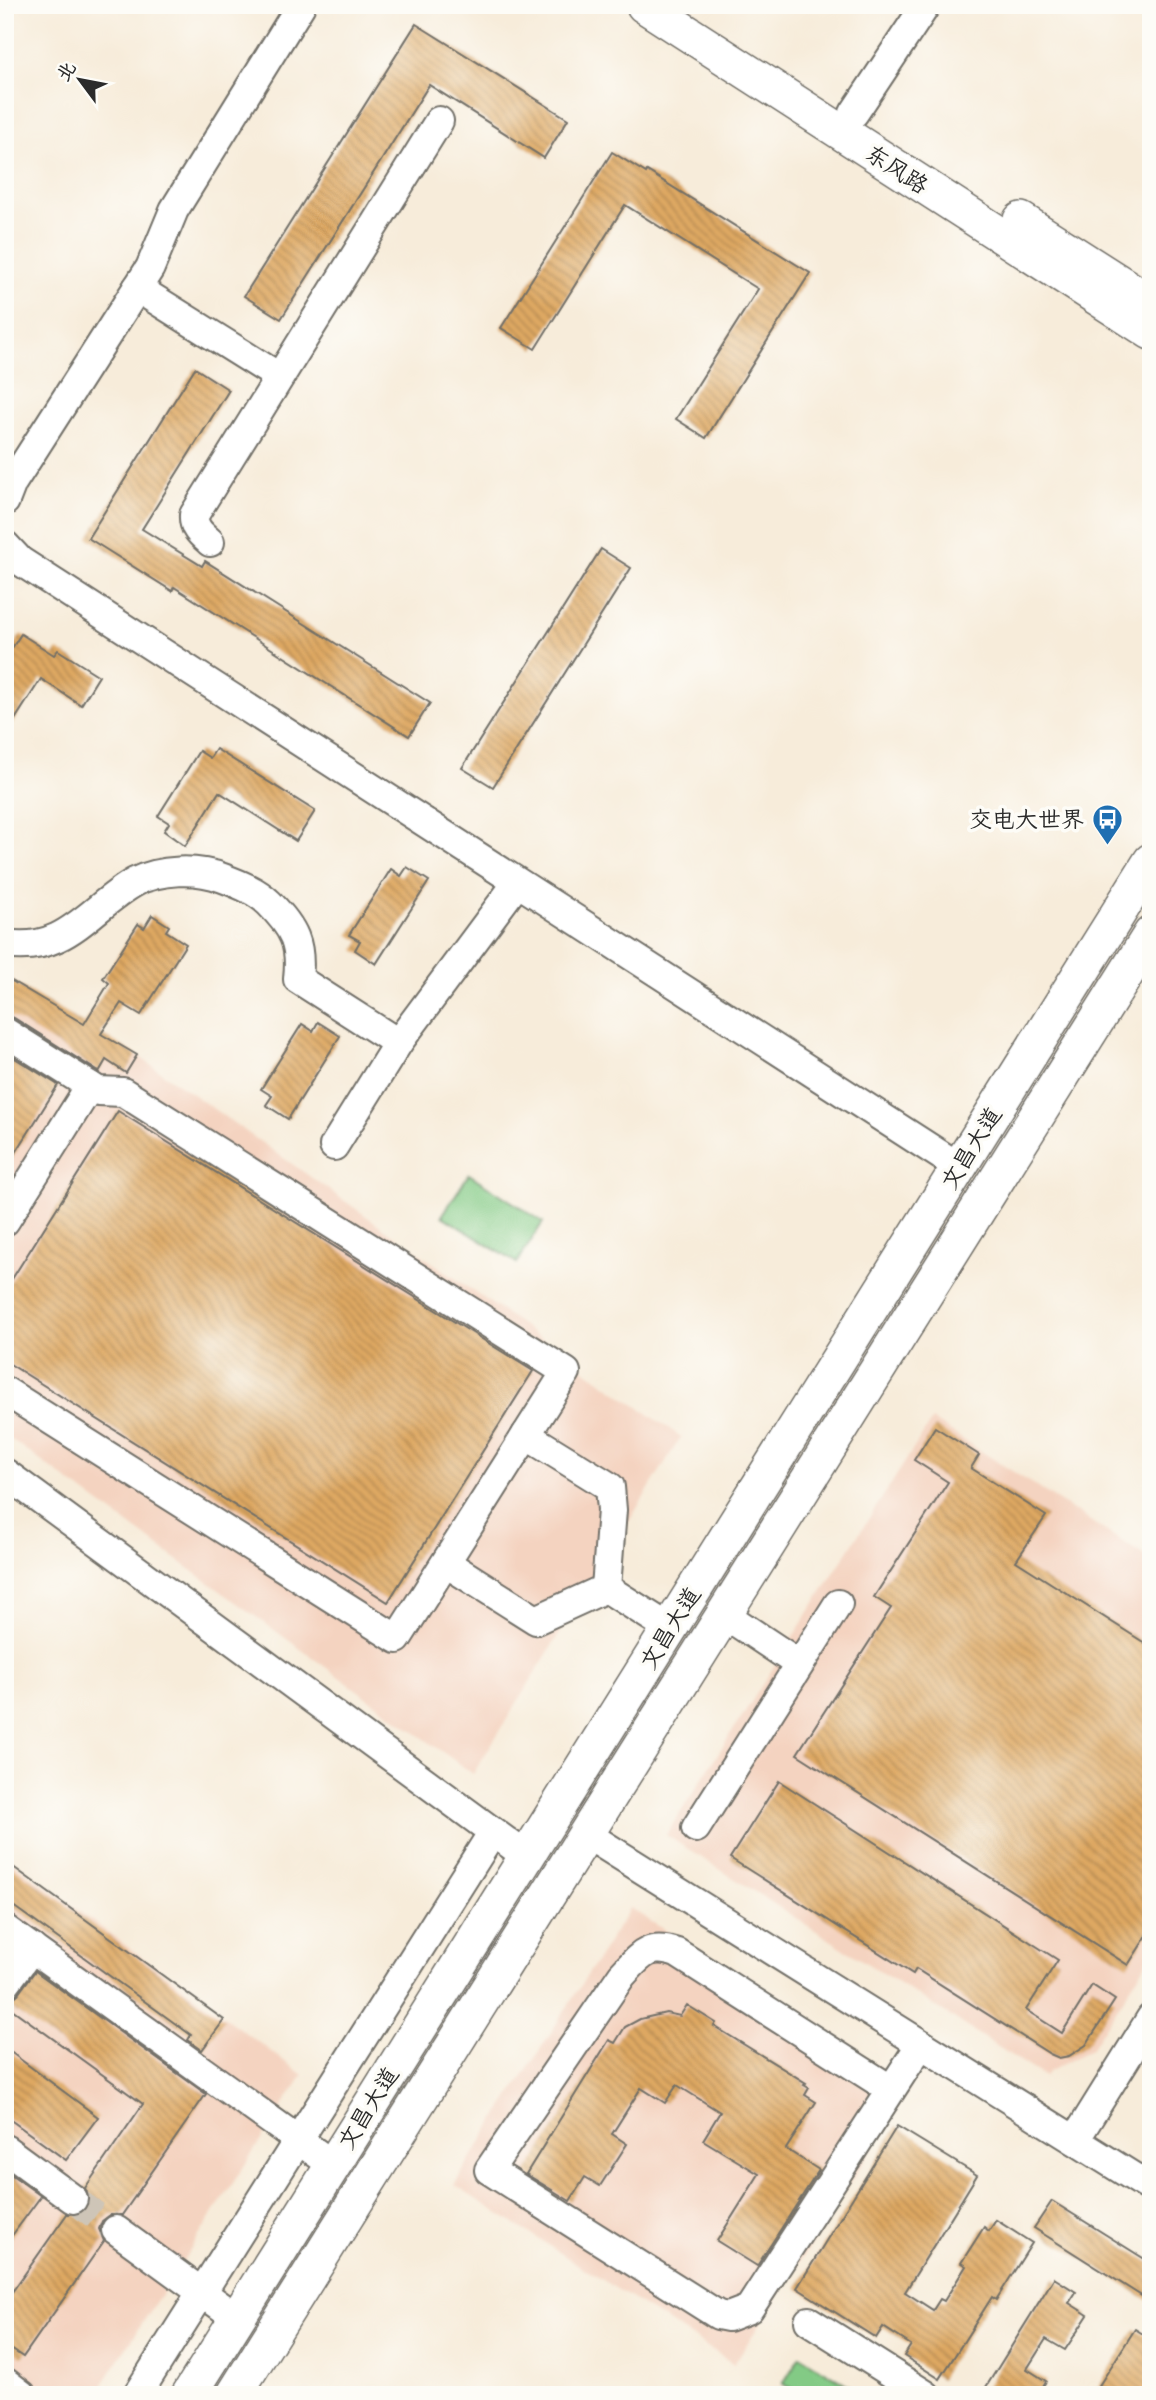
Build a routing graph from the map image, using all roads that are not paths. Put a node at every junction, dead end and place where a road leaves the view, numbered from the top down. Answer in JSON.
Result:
{"nodes":[{"id":1,"x":301,"y":5,"type":"edge"},
{"id":2,"x":644,"y":5,"type":"edge"},
{"id":3,"x":686,"y":5,"type":"edge"},
{"id":4,"x":926,"y":5,"type":"edge"},
{"id":5,"x":854,"y":113,"type":"junction"},
{"id":6,"x":439,"y":121,"type":"dead end"},
{"id":7,"x":137,"y":288,"type":"junction"},
{"id":8,"x":1151,"y":303,"type":"edge"},
{"id":9,"x":1151,"y":332,"type":"edge"},
{"id":10,"x":279,"y":377,"type":"junction"},
{"id":11,"x":5,"y":501,"type":"edge"},
{"id":12,"x":210,"y":542,"type":"dead end"},
{"id":13,"x":5,"y":545,"type":"edge"},
{"id":14,"x":1151,"y":861,"type":"edge"},
{"id":15,"x":517,"y":883,"type":"junction"},
{"id":16,"x":1151,"y":934,"type":"edge"},
{"id":17,"x":5,"y":944,"type":"edge"},
{"id":18,"x":5,"y":1032,"type":"edge"},
{"id":19,"x":398,"y":1043,"type":"junction"},
{"id":20,"x":90,"y":1086,"type":"junction"},
{"id":21,"x":334,"y":1146,"type":"dead end"},
{"id":22,"x":959,"y":1167,"type":"junction"},
{"id":23,"x":5,"y":1221,"type":"edge"},
{"id":24,"x":5,"y":1391,"type":"edge"},
{"id":25,"x":526,"y":1435,"type":"junction"},
{"id":26,"x":5,"y":1473,"type":"edge"},
{"id":27,"x":446,"y":1563,"type":"junction"},
{"id":28,"x":606,"y":1588,"type":"junction"},
{"id":29,"x":838,"y":1604,"type":"dead end"},
{"id":30,"x":724,"y":1614,"type":"junction"},
{"id":31,"x":669,"y":1628,"type":"junction"},
{"id":32,"x":799,"y":1664,"type":"junction"},
{"id":33,"x":696,"y":1828,"type":"dead end"},
{"id":34,"x":493,"y":1832,"type":"junction"},
{"id":35,"x":586,"y":1834,"type":"junction"},
{"id":36,"x":526,"y":1856,"type":"junction"},
{"id":37,"x":5,"y":1929,"type":"edge"},
{"id":38,"x":32,"y":1948,"type":"junction"},
{"id":39,"x":5,"y":1984,"type":"edge"},
{"id":40,"x":1151,"y":2018,"type":"edge"},
{"id":41,"x":921,"y":2043,"type":"junction"},
{"id":42,"x":890,"y":2089,"type":"junction"},
{"id":43,"x":297,"y":2140,"type":"junction"},
{"id":44,"x":1075,"y":2140,"type":"junction"},
{"id":45,"x":5,"y":2149,"type":"edge"},
{"id":46,"x":333,"y":2165,"type":"junction"},
{"id":47,"x":1151,"y":2188,"type":"edge"},
{"id":48,"x":73,"y":2199,"type":"tunnel mouth"},
{"id":49,"x":116,"y":2230,"type":"tunnel mouth"},
{"id":50,"x":201,"y":2292,"type":"junction"},
{"id":51,"x":237,"y":2318,"type":"junction"},
{"id":52,"x":809,"y":2321,"type":"dead end"},
{"id":53,"x":5,"y":2382,"type":"edge"},
{"id":54,"x":22,"y":2395,"type":"edge"},
{"id":55,"x":137,"y":2395,"type":"edge"},
{"id":56,"x":189,"y":2395,"type":"edge"},
{"id":57,"x":234,"y":2395,"type":"edge"},
{"id":58,"x":926,"y":2395,"type":"edge"}],
"edges":[{"from":1,"to":7,"type":"street"},
{"from":2,"to":9,"type":"main road","name":"东风路"},
{"from":3,"to":5,"type":"main road","name":"东风路"},
{"from":4,"to":5,"type":"street"},
{"from":5,"to":8,"type":"main road","name":"东风路"},
{"from":6,"to":10,"type":"street"},
{"from":7,"to":10,"type":"street"},
{"from":7,"to":11,"type":"street"},
{"from":10,"to":12,"type":"street"},
{"from":13,"to":15,"type":"street"},
{"from":14,"to":22,"type":"main road","name":"文昌大道"},
{"from":15,"to":19,"type":"street"},
{"from":15,"to":22,"type":"street"},
{"from":16,"to":30,"type":"main road","name":"文昌大道"},
{"from":17,"to":19,"type":"street"},
{"from":18,"to":20,"type":"street"},
{"from":19,"to":21,"type":"street"},
{"from":20,"to":23,"type":"street"},
{"from":20,"to":25,"type":"street"},
{"from":22,"to":31,"type":"main road","name":"文昌大道"},
{"from":24,"to":27,"type":"street"},
{"from":25,"to":27,"type":"street"},
{"from":25,"to":28,"type":"street"},
{"from":26,"to":34,"type":"street"},
{"from":27,"to":28,"type":"street"},
{"from":28,"to":31,"type":"street"},
{"from":29,"to":32,"type":"street"},
{"from":30,"to":32,"type":"street"},
{"from":30,"to":35,"type":"main road","name":"文昌大道"},
{"from":31,"to":36,"type":"main road","name":"文昌大道"},
{"from":32,"to":33,"type":"street"},
{"from":34,"to":36,"type":"street"},
{"from":34,"to":43,"type":"street"},
{"from":35,"to":41,"type":"street"},
{"from":35,"to":57,"type":"main road","name":"文昌大道"},
{"from":36,"to":46,"type":"main road","name":"文昌大道"},
{"from":37,"to":38,"type":"street"},
{"from":38,"to":39,"type":"street"},
{"from":38,"to":43,"type":"street"},
{"from":40,"to":44,"type":"street"},
{"from":41,"to":42,"type":"street"},
{"from":41,"to":44,"type":"street"},
{"from":42,"to":42,"type":"street"},
{"from":43,"to":46,"type":"street"},
{"from":43,"to":50,"type":"street"},
{"from":44,"to":47,"type":"street"},
{"from":45,"to":48,"type":"street"},
{"from":46,"to":51,"type":"main road","name":"文昌大道"},
{"from":49,"to":50,"type":"street"},
{"from":50,"to":51,"type":"street"},
{"from":50,"to":55,"type":"street"},
{"from":51,"to":56,"type":"main road","name":"文昌大道"},
{"from":52,"to":58,"type":"street"},
{"from":53,"to":54,"type":"street"}]}
